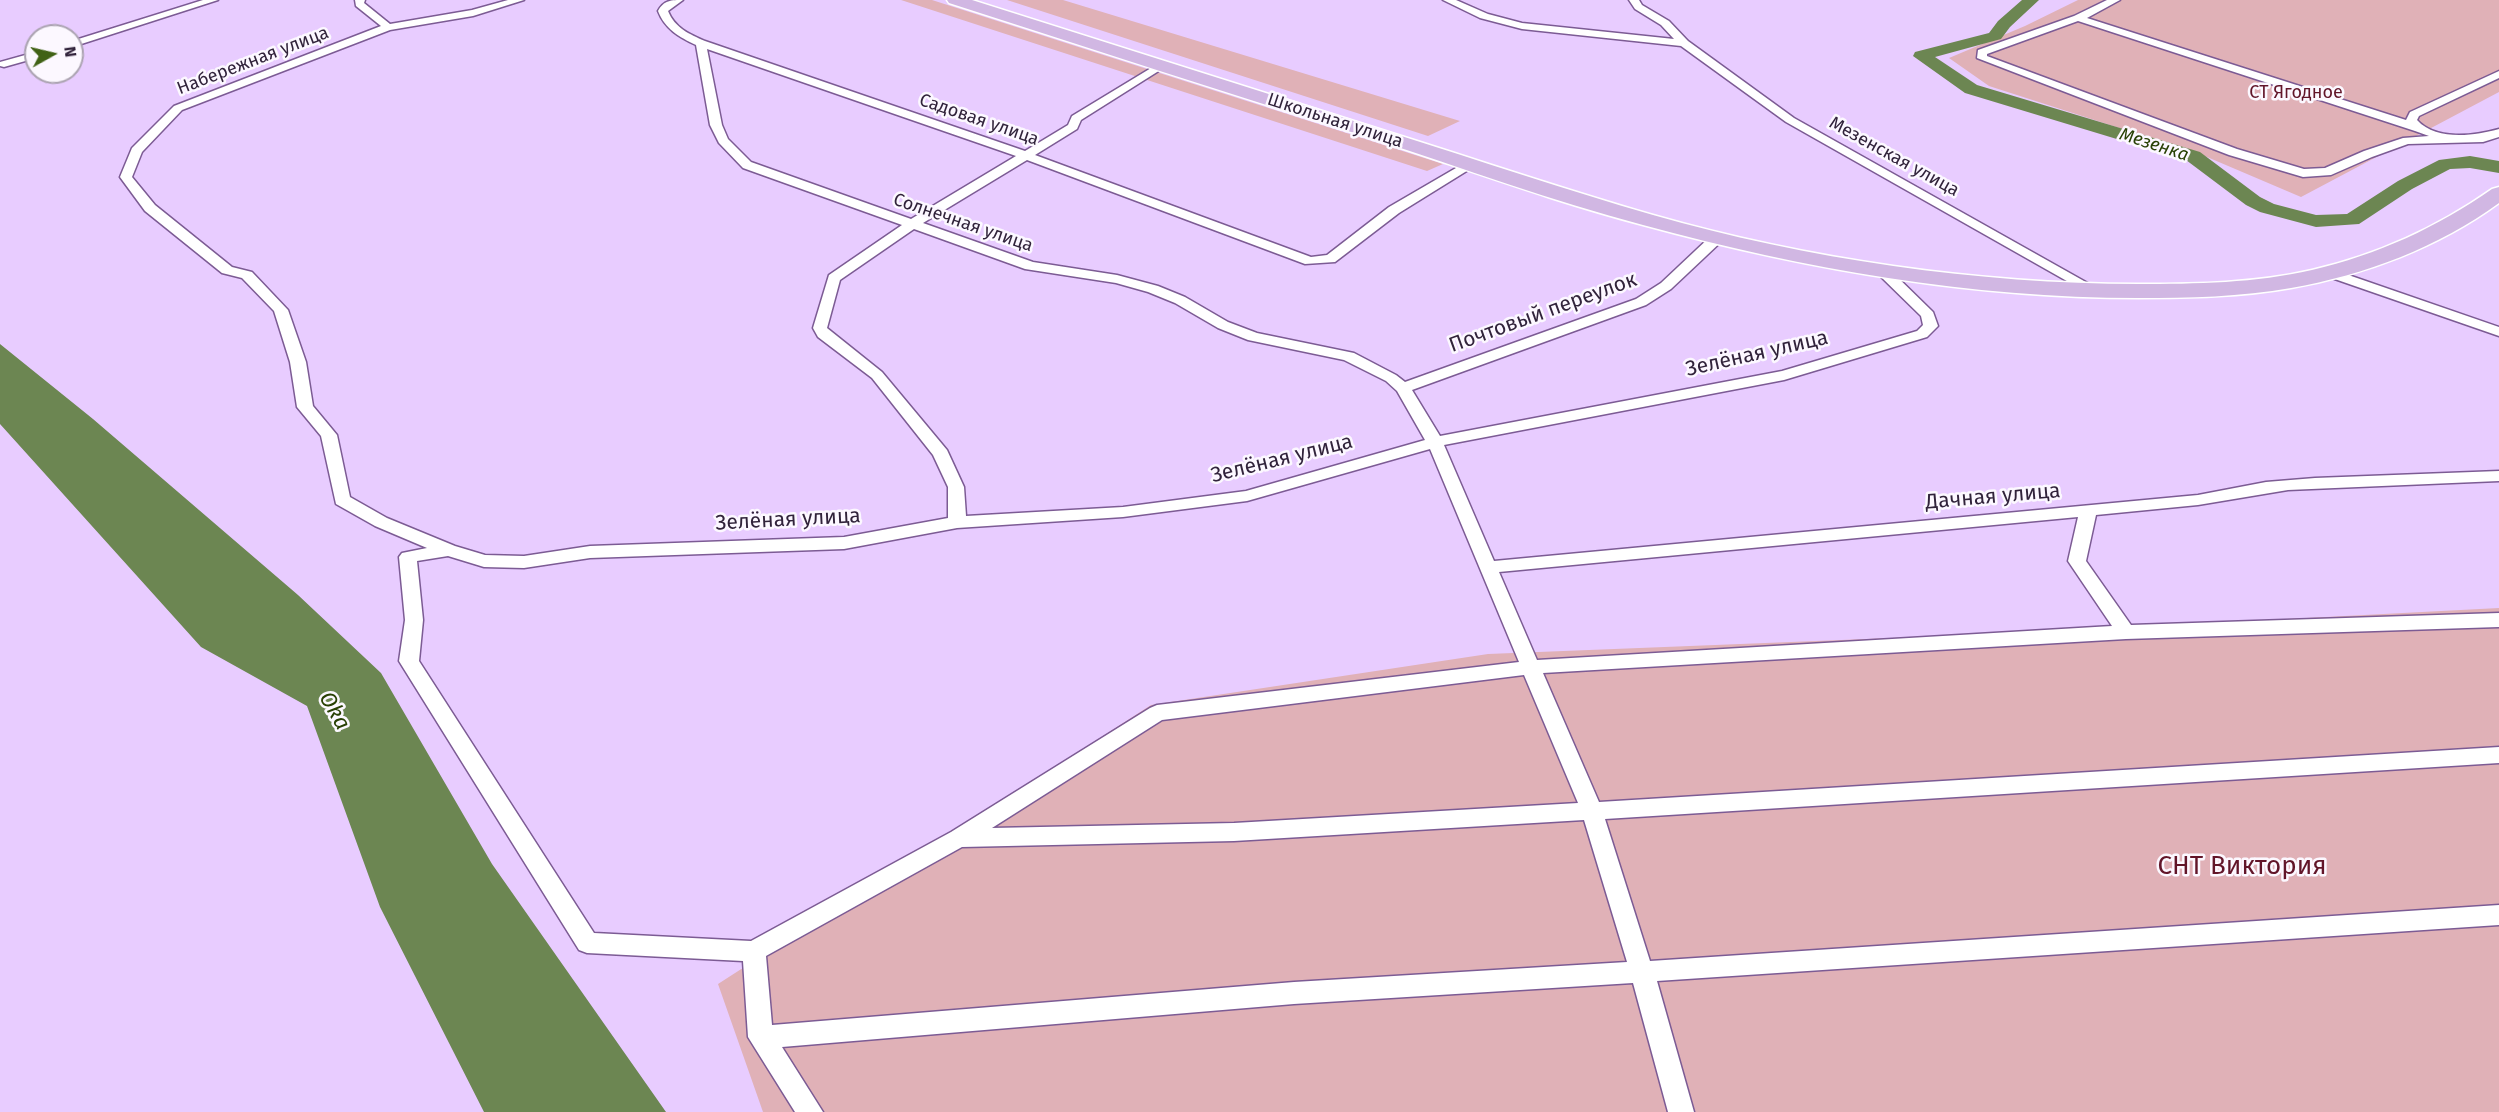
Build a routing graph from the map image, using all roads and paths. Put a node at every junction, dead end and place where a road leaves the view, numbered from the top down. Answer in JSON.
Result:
{"nodes":[{"id":1,"x":213,"y":0,"type":"edge"},
{"id":2,"x":360,"y":0,"type":"edge"},
{"id":3,"x":519,"y":0,"type":"edge"},
{"id":4,"x":678,"y":0,"type":"edge"},
{"id":5,"x":955,"y":0,"type":"edge"},
{"id":6,"x":1448,"y":0,"type":"edge"},
{"id":7,"x":1634,"y":0,"type":"edge"},
{"id":8,"x":2115,"y":0,"type":"edge"},
{"id":9,"x":2078,"y":18,"type":"junction"},
{"id":10,"x":388,"y":27,"type":"junction"},
{"id":11,"x":84,"y":40,"type":"edge"},
{"id":12,"x":701,"y":43,"type":"junction"},
{"id":13,"x":1684,"y":43,"type":"junction"},
{"id":14,"x":24,"y":58,"type":"edge"},
{"id":15,"x":4,"y":64,"type":"dead end"},
{"id":16,"x":1161,"y":65,"type":"junction"},
{"id":17,"x":2499,"y":74,"type":"edge"},
{"id":18,"x":2419,"y":129,"type":"junction"},
{"id":19,"x":2499,"y":133,"type":"edge"},
{"id":20,"x":2448,"y":138,"type":"junction"},
{"id":21,"x":1025,"y":155,"type":"junction"},
{"id":22,"x":1472,"y":164,"type":"junction"},
{"id":23,"x":2499,"y":193,"type":"edge"},
{"id":24,"x":912,"y":224,"type":"junction"},
{"id":25,"x":1717,"y":238,"type":"junction"},
{"id":26,"x":1882,"y":271,"type":"junction"},
{"id":27,"x":2331,"y":273,"type":"junction"},
{"id":28,"x":2093,"y":290,"type":"junction"},
{"id":29,"x":2499,"y":332,"type":"edge"},
{"id":30,"x":1402,"y":388,"type":"junction"},
{"id":31,"x":1435,"y":442,"type":"junction"},
{"id":32,"x":2499,"y":476,"type":"edge"},
{"id":33,"x":2088,"y":511,"type":"junction"},
{"id":34,"x":957,"y":522,"type":"junction"},
{"id":35,"x":449,"y":550,"type":"junction"},
{"id":36,"x":1490,"y":567,"type":"junction"},
{"id":37,"x":2499,"y":620,"type":"edge"},
{"id":38,"x":2126,"y":632,"type":"junction"},
{"id":39,"x":1532,"y":667,"type":"junction"},
{"id":40,"x":2499,"y":755,"type":"edge"},
{"id":41,"x":1592,"y":811,"type":"junction"},
{"id":42,"x":959,"y":838,"type":"junction"},
{"id":43,"x":2499,"y":915,"type":"edge"},
{"id":44,"x":754,"y":951,"type":"junction"},
{"id":45,"x":1642,"y":972,"type":"junction"},
{"id":46,"x":761,"y":1037,"type":"junction"},
{"id":47,"x":810,"y":1112,"type":"edge"},
{"id":48,"x":1681,"y":1112,"type":"edge"}],
"edges":[{"from":1,"to":11,"type":"street"},
{"from":2,"to":10,"type":"street"},
{"from":3,"to":10,"type":"street","name":"Набережная улица"},
{"from":4,"to":12,"type":"street","name":"Садовая улица"},
{"from":5,"to":16,"type":"main road","name":"Школьная улица"},
{"from":6,"to":13,"type":"street"},
{"from":7,"to":13,"type":"street","name":"Мезенская улица"},
{"from":8,"to":9,"type":"street"},
{"from":9,"to":18,"type":"street"},
{"from":9,"to":20,"type":"street"},
{"from":10,"to":35,"type":"street","name":"Набережная улица"},
{"from":12,"to":21,"type":"street","name":"Садовая улица"},
{"from":12,"to":24,"type":"street","name":"Солнечная улица"},
{"from":13,"to":28,"type":"street","name":"Мезенская улица"},
{"from":14,"to":15,"type":"street"},
{"from":16,"to":21,"type":"street"},
{"from":16,"to":22,"type":"main road","name":"Школьная улица"},
{"from":17,"to":18,"type":"street"},
{"from":18,"to":20,"type":"street"},
{"from":19,"to":20,"type":"street"},
{"from":21,"to":22,"type":"street","name":"Садовая улица"},
{"from":21,"to":24,"type":"street"},
{"from":22,"to":25,"type":"main road","name":"Школьная улица"},
{"from":23,"to":27,"type":"main road","name":"Школьная улица"},
{"from":24,"to":30,"type":"street","name":"Солнечная улица"},
{"from":24,"to":34,"type":"street"},
{"from":25,"to":26,"type":"main road","name":"Школьная улица"},
{"from":25,"to":30,"type":"street","name":"Почтовый переулок"},
{"from":26,"to":28,"type":"main road","name":"Школьная улица"},
{"from":26,"to":31,"type":"street","name":"Зелёная улица"},
{"from":27,"to":28,"type":"main road","name":"Школьная улица"},
{"from":27,"to":29,"type":"street"},
{"from":30,"to":31,"type":"street"},
{"from":31,"to":34,"type":"street","name":"Зелёная улица"},
{"from":31,"to":36,"type":"street"},
{"from":32,"to":33,"type":"street","name":"Дачная улица"},
{"from":33,"to":36,"type":"street","name":"Дачная улица"},
{"from":33,"to":38,"type":"street"},
{"from":34,"to":35,"type":"street","name":"Зелёная улица"},
{"from":35,"to":44,"type":"street"},
{"from":36,"to":39,"type":"street"},
{"from":37,"to":38,"type":"street"},
{"from":38,"to":39,"type":"street"},
{"from":39,"to":41,"type":"street"},
{"from":39,"to":42,"type":"street"},
{"from":40,"to":41,"type":"street"},
{"from":41,"to":42,"type":"street"},
{"from":41,"to":45,"type":"street"},
{"from":42,"to":44,"type":"street"},
{"from":43,"to":45,"type":"street"},
{"from":44,"to":46,"type":"street"},
{"from":45,"to":46,"type":"street"},
{"from":45,"to":48,"type":"street"},
{"from":46,"to":47,"type":"street"}]}
